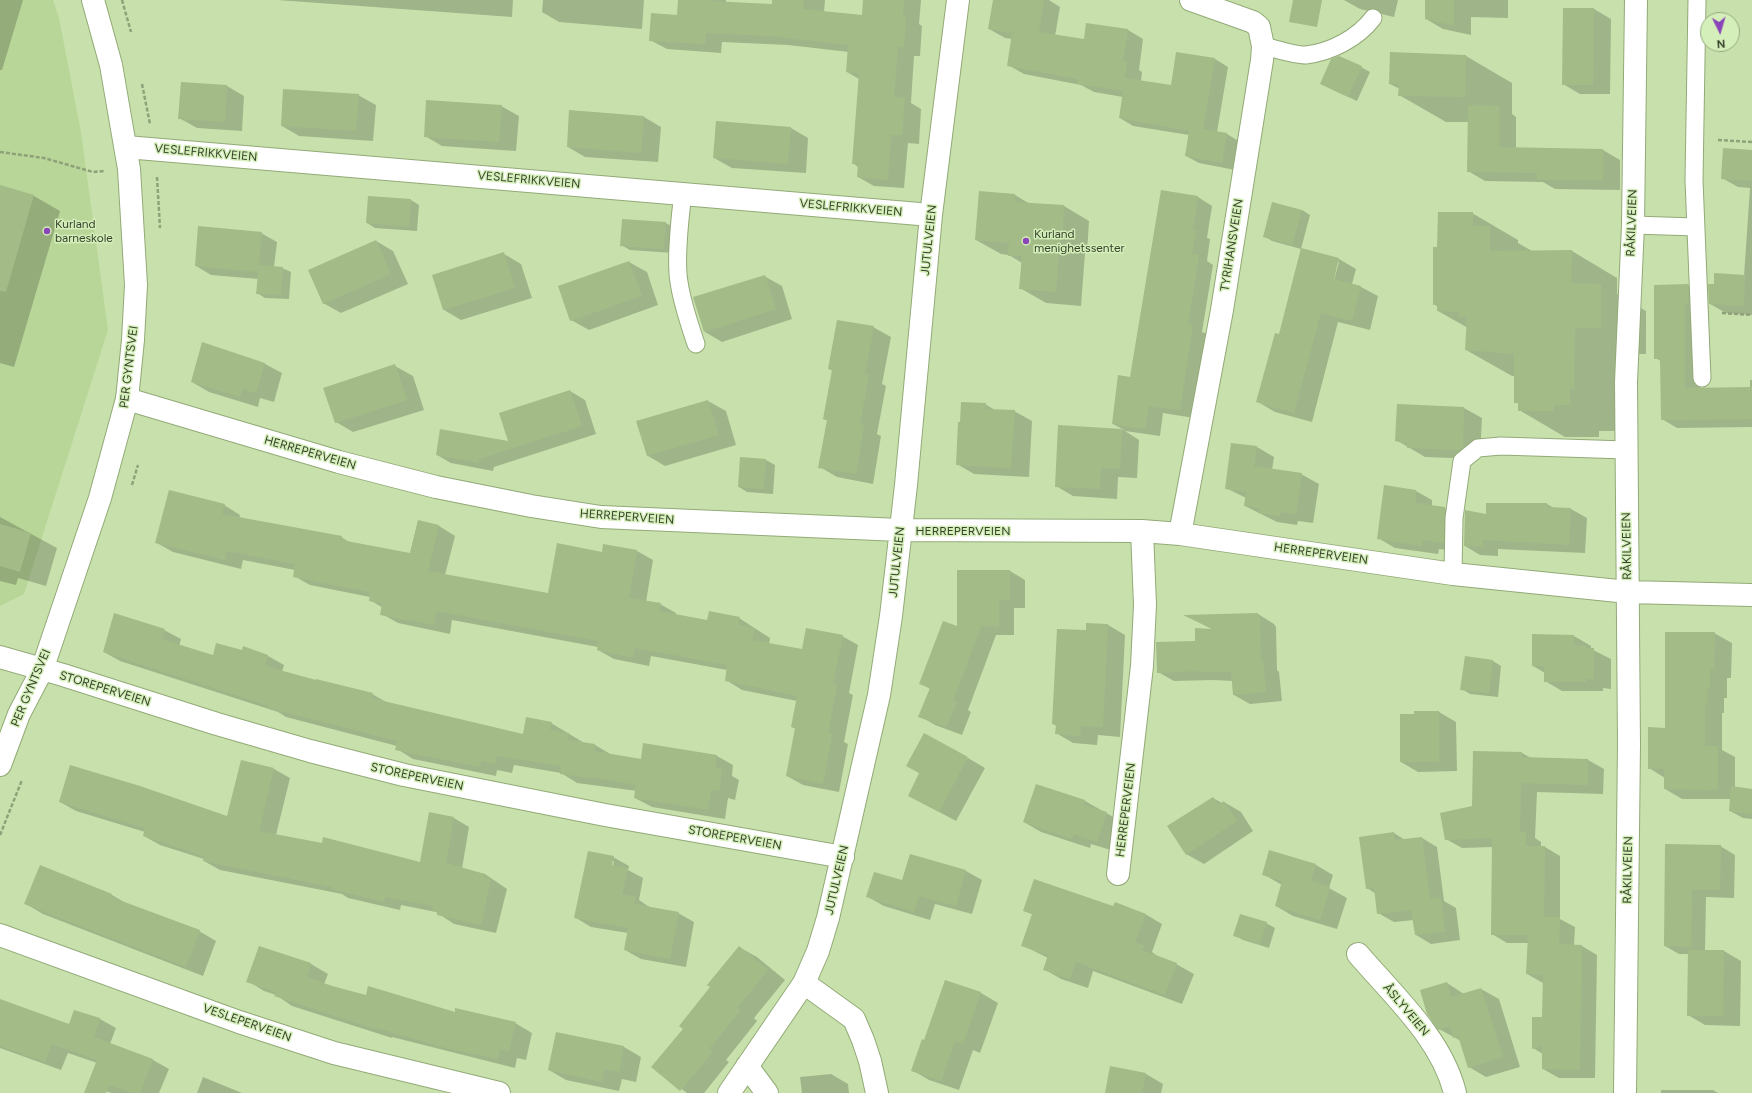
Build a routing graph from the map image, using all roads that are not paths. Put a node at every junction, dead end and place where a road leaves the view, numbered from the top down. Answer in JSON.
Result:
{"nodes":[{"id":1,"x":93,"y":0,"type":"edge"},
{"id":2,"x":958,"y":0,"type":"edge"},
{"id":3,"x":1192,"y":0,"type":"edge"},
{"id":4,"x":1636,"y":0,"type":"edge"},
{"id":5,"x":1697,"y":0,"type":"edge"},
{"id":6,"x":1373,"y":18,"type":"dead end"},
{"id":7,"x":1263,"y":46,"type":"junction"},
{"id":8,"x":126,"y":147,"type":"junction"},
{"id":9,"x":683,"y":193,"type":"junction"},
{"id":10,"x":931,"y":215,"type":"junction"},
{"id":11,"x":1633,"y":225,"type":"junction"},
{"id":12,"x":1696,"y":226,"type":"junction"},
{"id":13,"x":696,"y":344,"type":"dead end"},
{"id":14,"x":1702,"y":378,"type":"dead end"},
{"id":15,"x":127,"y":399,"type":"junction"},
{"id":16,"x":1626,"y":450,"type":"junction"},
{"id":17,"x":900,"y":530,"type":"junction"},
{"id":18,"x":1142,"y":531,"type":"junction"},
{"id":19,"x":1180,"y":534,"type":"junction"},
{"id":20,"x":1453,"y":574,"type":"junction"},
{"id":21,"x":1628,"y":592,"type":"junction"},
{"id":22,"x":1752,"y":595,"type":"edge"},
{"id":23,"x":0,"y":657,"type":"edge"},
{"id":24,"x":42,"y":670,"type":"junction"},
{"id":25,"x":0,"y":765,"type":"edge"},
{"id":26,"x":843,"y":857,"type":"junction"},
{"id":27,"x":1118,"y":874,"type":"dead end"},
{"id":28,"x":0,"y":935,"type":"edge"},
{"id":29,"x":1358,"y":954,"type":"dead end"},
{"id":30,"x":804,"y":983,"type":"junction"},
{"id":31,"x":747,"y":1066,"type":"junction"},
{"id":32,"x":499,"y":1093,"type":"edge"},
{"id":33,"x":728,"y":1093,"type":"edge"},
{"id":34,"x":767,"y":1093,"type":"edge"},
{"id":35,"x":877,"y":1093,"type":"edge"},
{"id":36,"x":1456,"y":1093,"type":"edge"},
{"id":37,"x":1625,"y":1093,"type":"edge"}],
"edges":[{"from":1,"to":8,"type":"street","name":"PER GYNTSVEI"},
{"from":2,"to":10,"type":"street","name":"JUTULVEIEN"},
{"from":3,"to":7,"type":"street","name":"TYRIHANSVEIEN"},
{"from":4,"to":11,"type":"street","name":"RÅKILVEIEN"},
{"from":5,"to":12,"type":"lane"},
{"from":6,"to":7,"type":"lane"},
{"from":7,"to":19,"type":"street","name":"TYRIHANSVEIEN"},
{"from":8,"to":9,"type":"street","name":"VESLEFRIKKVEIEN"},
{"from":8,"to":15,"type":"street","name":"PER GYNTSVEI"},
{"from":9,"to":10,"type":"street","name":"VESLEFRIKKVEIEN"},
{"from":9,"to":13,"type":"lane"},
{"from":10,"to":17,"type":"street","name":"JUTULVEIEN"},
{"from":11,"to":12,"type":"lane"},
{"from":11,"to":16,"type":"street","name":"RÅKILVEIEN"},
{"from":12,"to":14,"type":"lane"},
{"from":15,"to":17,"type":"street","name":"HERREPERVEIEN"},
{"from":15,"to":24,"type":"street","name":"PER GYNTSVEI"},
{"from":16,"to":20,"type":"lane"},
{"from":16,"to":21,"type":"street","name":"RÅKILVEIEN"},
{"from":17,"to":18,"type":"street","name":"HERREPERVEIEN"},
{"from":17,"to":26,"type":"street","name":"JUTULVEIEN"},
{"from":18,"to":19,"type":"street","name":"HERREPERVEIEN"},
{"from":18,"to":27,"type":"street","name":"HERREPERVEIEN"},
{"from":19,"to":20,"type":"street","name":"HERREPERVEIEN"},
{"from":20,"to":21,"type":"street","name":"HERREPERVEIEN"},
{"from":21,"to":22,"type":"street","name":"HERREPERVEIEN"},
{"from":21,"to":37,"type":"street","name":"RÅKILVEIEN"},
{"from":23,"to":24,"type":"street","name":"STOREPERVEIEN"},
{"from":24,"to":25,"type":"street","name":"PER GYNTSVEI"},
{"from":24,"to":26,"type":"street","name":"STOREPERVEIEN"},
{"from":26,"to":30,"type":"street","name":"JUTULVEIEN"},
{"from":28,"to":32,"type":"street","name":"VESLEPERVEIEN"},
{"from":29,"to":36,"type":"street","name":"ÅSLYVEIEN"},
{"from":30,"to":31,"type":"street","name":"JUTULVEIEN"},
{"from":30,"to":35,"type":"street"},
{"from":31,"to":33,"type":"street","name":"JUTULVEIEN"},
{"from":31,"to":34,"type":"street"}]}
